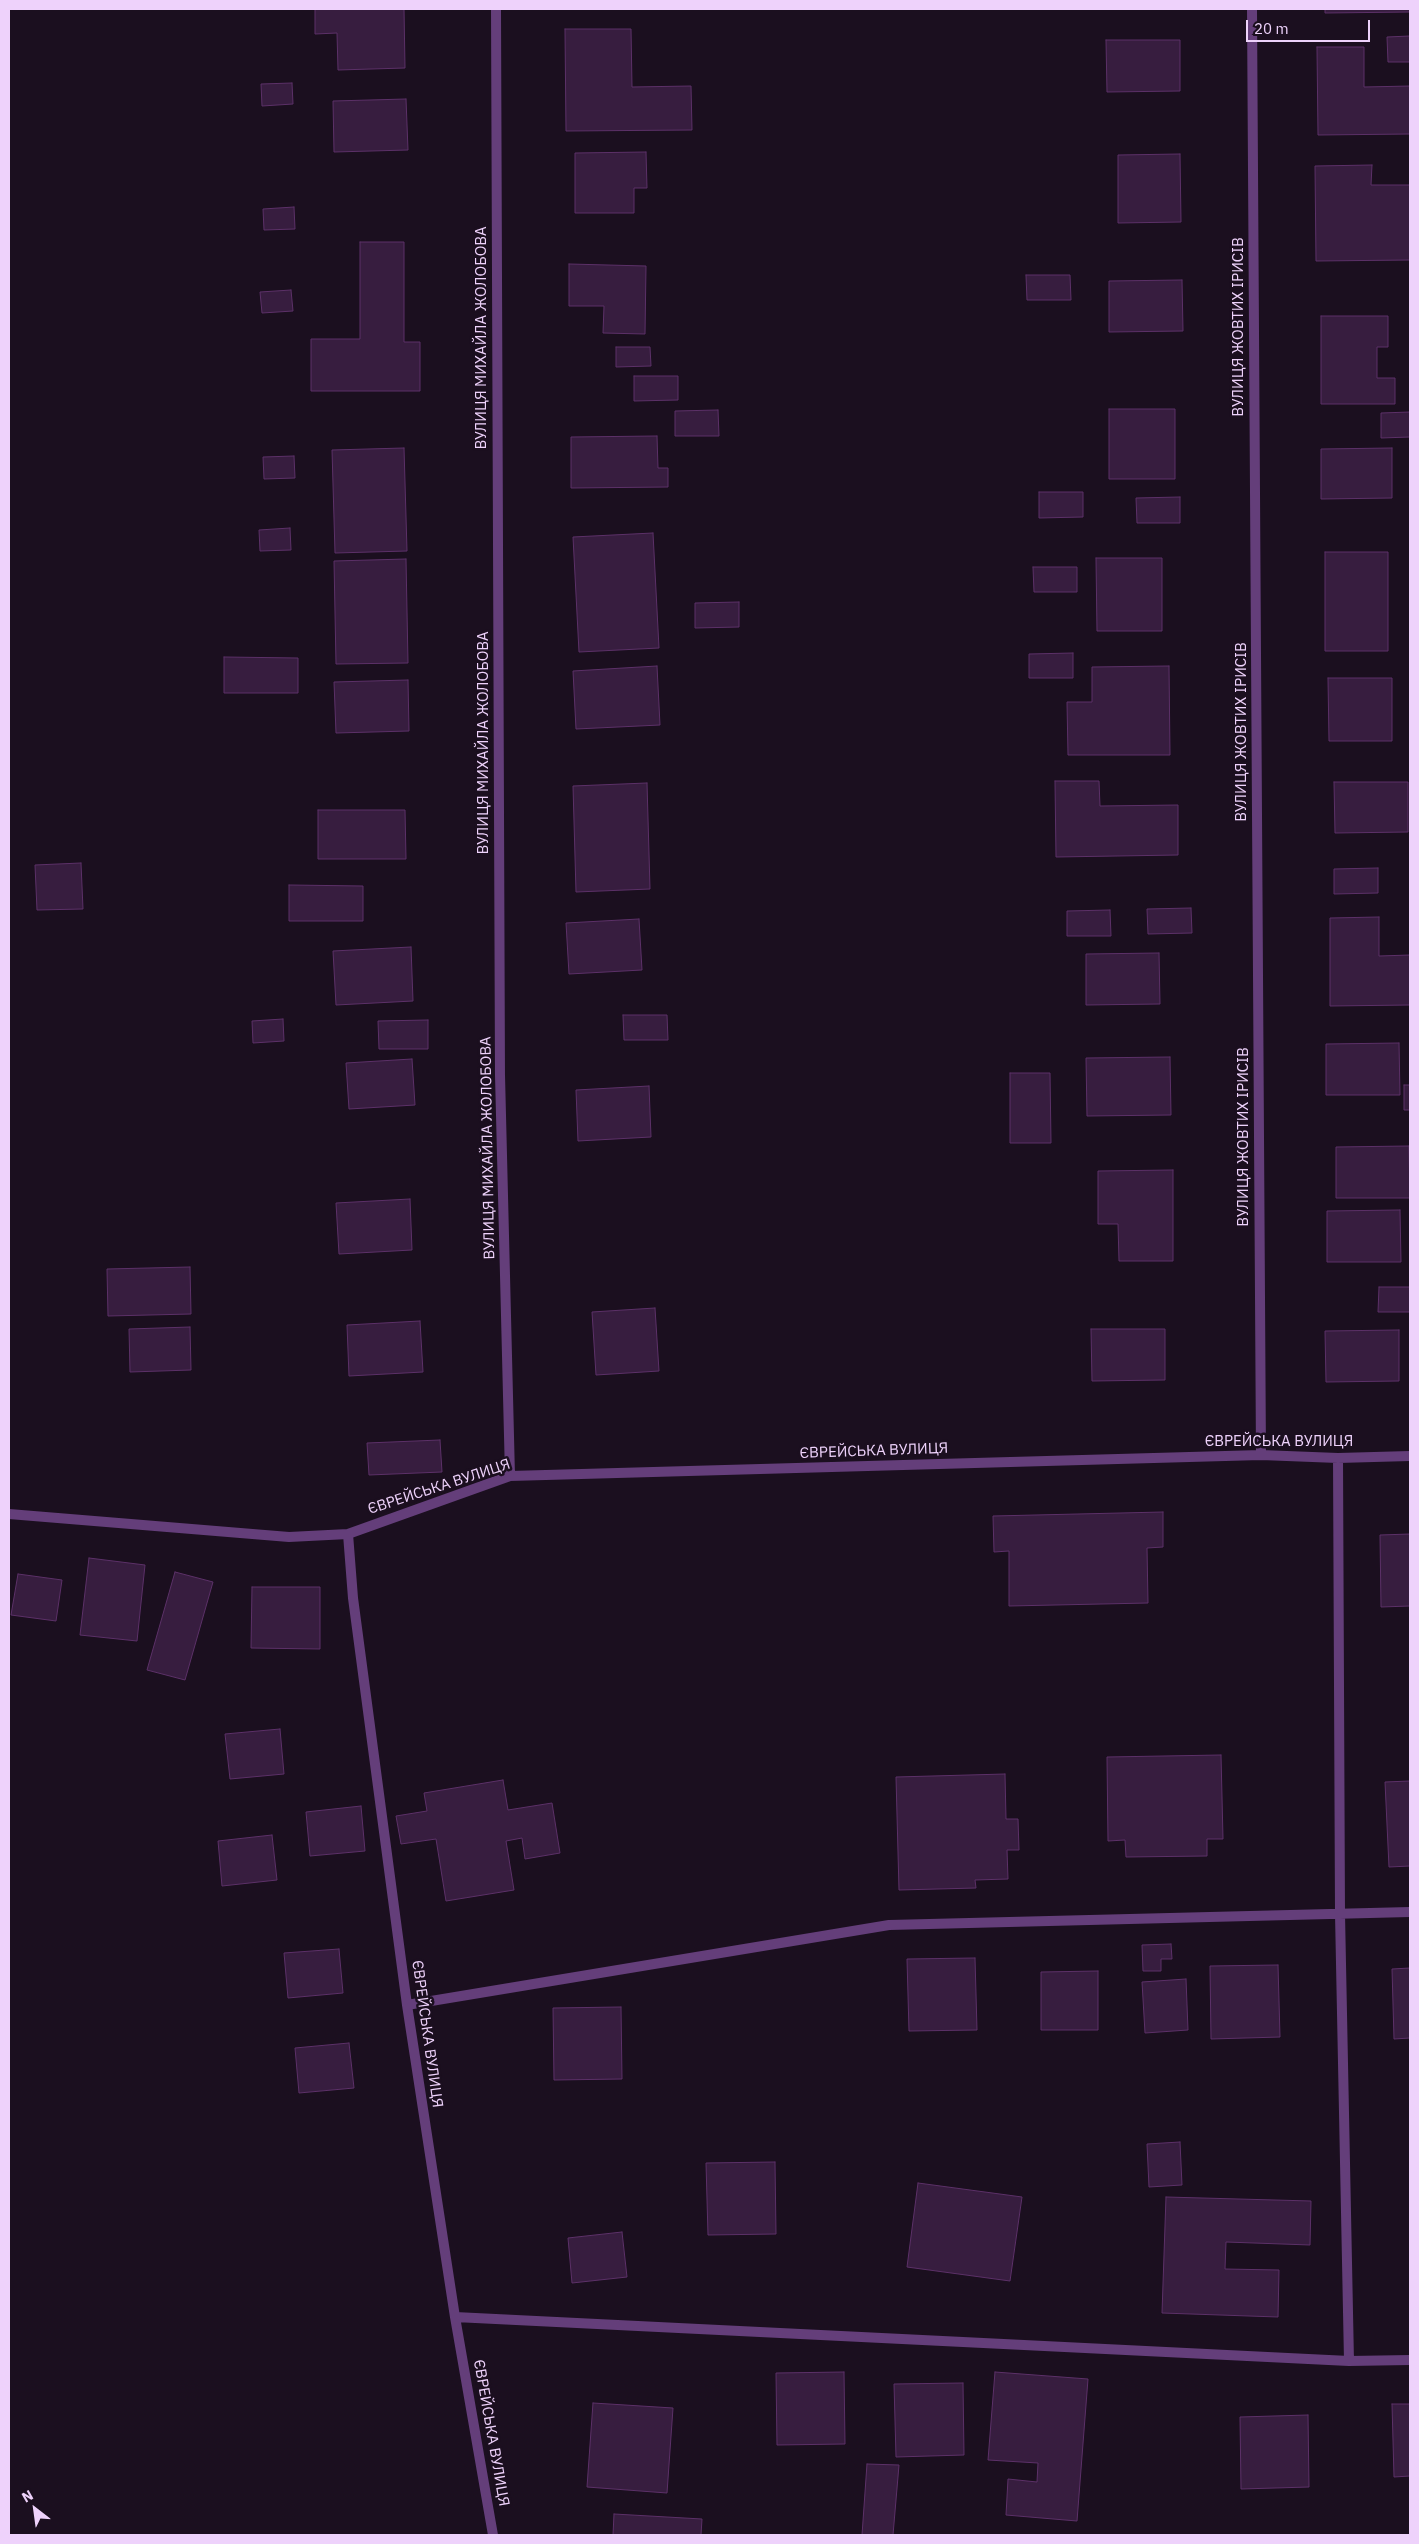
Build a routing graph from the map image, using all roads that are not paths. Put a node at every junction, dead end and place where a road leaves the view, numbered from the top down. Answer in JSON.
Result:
{"nodes":[{"id":1,"x":496,"y":9,"type":"edge"},
{"id":2,"x":1252,"y":9,"type":"edge"},
{"id":3,"x":1261,"y":1455,"type":"junction"},
{"id":4,"x":1410,"y":1456,"type":"edge"},
{"id":5,"x":1338,"y":1458,"type":"junction"},
{"id":6,"x":510,"y":1476,"type":"junction"},
{"id":7,"x":9,"y":1514,"type":"edge"},
{"id":8,"x":348,"y":1534,"type":"junction"},
{"id":9,"x":1410,"y":1912,"type":"edge"},
{"id":10,"x":1340,"y":1914,"type":"junction"},
{"id":11,"x":406,"y":2005,"type":"junction"},
{"id":12,"x":455,"y":2317,"type":"junction"},
{"id":13,"x":1410,"y":2360,"type":"edge"},
{"id":14,"x":1349,"y":2361,"type":"junction"},
{"id":15,"x":493,"y":2535,"type":"edge"}],
"edges":[{"from":1,"to":6,"type":"street","name":"ВУЛИЦЯ МИХАЙЛА ЖОЛОБОВА"},
{"from":2,"to":3,"type":"street","name":"ВУЛИЦЯ ЖОВТИХ ІРИСІВ"},
{"from":3,"to":5,"type":"street","name":"ЄВРЕЙСЬКА ВУЛИЦЯ"},
{"from":3,"to":6,"type":"street","name":"ЄВРЕЙСЬКА ВУЛИЦЯ"},
{"from":4,"to":5,"type":"street","name":"ЄВРЕЙСЬКА ВУЛИЦЯ"},
{"from":5,"to":10,"type":"street"},
{"from":6,"to":8,"type":"street","name":"ЄВРЕЙСЬКА ВУЛИЦЯ"},
{"from":7,"to":8,"type":"street","name":"ЄВРЕЙСЬКА ВУЛИЦЯ"},
{"from":8,"to":11,"type":"street","name":"ЄВРЕЙСЬКА ВУЛИЦЯ"},
{"from":9,"to":10,"type":"street"},
{"from":10,"to":11,"type":"street"},
{"from":10,"to":14,"type":"street"},
{"from":11,"to":12,"type":"street","name":"ЄВРЕЙСЬКА ВУЛИЦЯ"},
{"from":12,"to":14,"type":"street"},
{"from":12,"to":15,"type":"street","name":"ЄВРЕЙСЬКА ВУЛИЦЯ"},
{"from":13,"to":14,"type":"street"}]}
